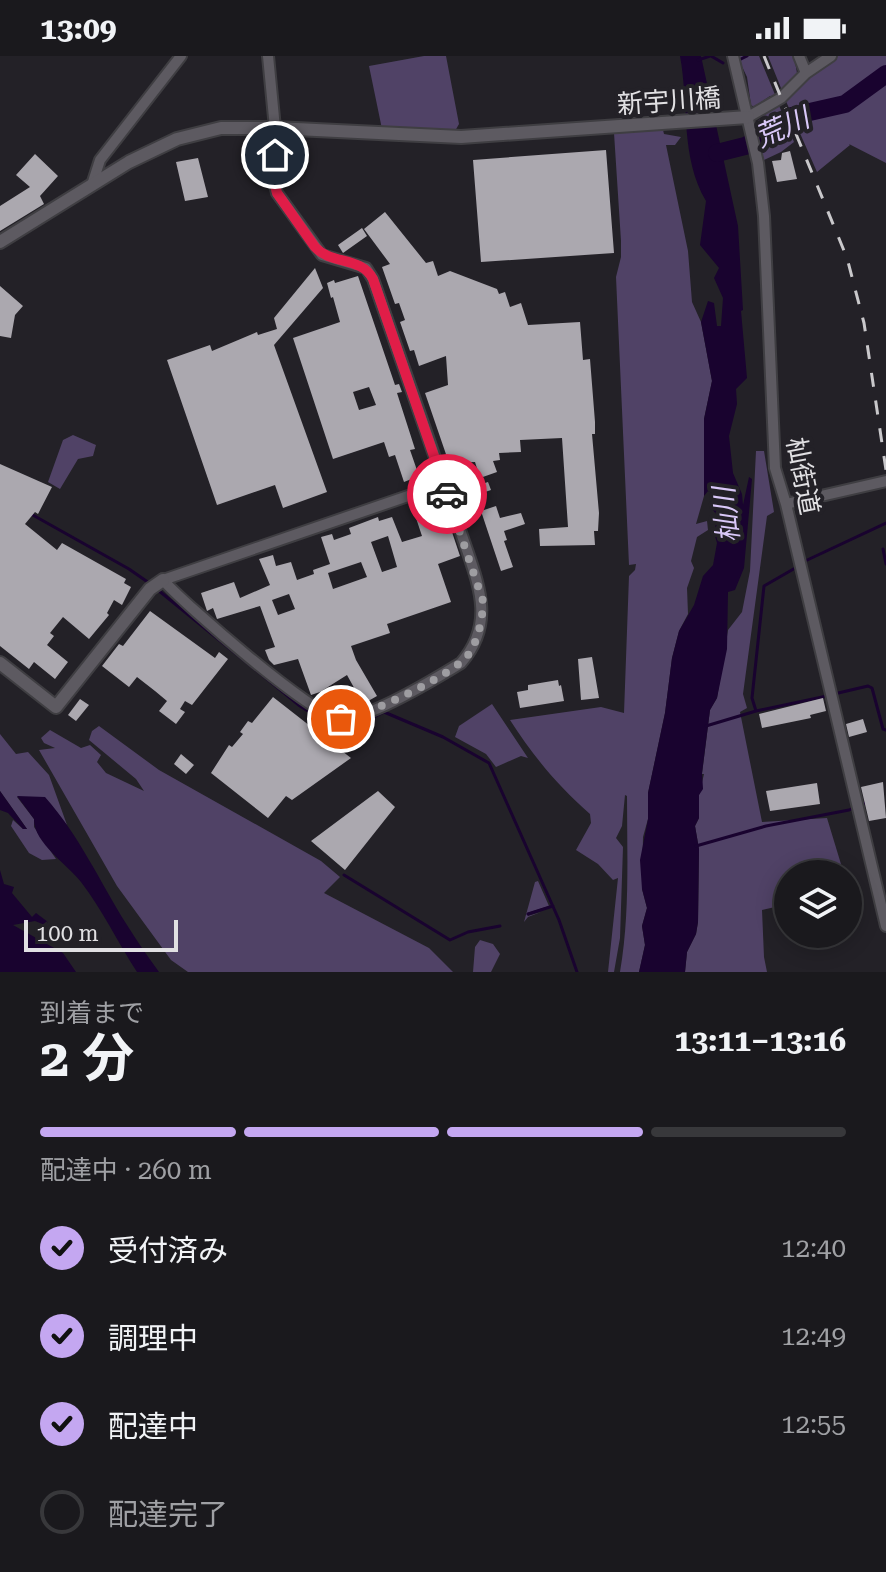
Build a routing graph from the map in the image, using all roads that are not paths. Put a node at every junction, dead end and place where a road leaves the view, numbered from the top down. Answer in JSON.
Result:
{"nodes":[{"id":1,"x":181,"y":56,"type":"edge"},
{"id":2,"x":268,"y":56,"type":"edge"},
{"id":3,"x":733,"y":56,"type":"edge"},
{"id":4,"x":799,"y":56,"type":"edge"},
{"id":5,"x":831,"y":56,"type":"edge"},
{"id":6,"x":806,"y":73,"type":"junction"},
{"id":7,"x":741,"y":118,"type":"junction"},
{"id":8,"x":275,"y":128,"type":"junction"},
{"id":9,"x":92,"y":185,"type":"junction"},
{"id":10,"x":0,"y":242,"type":"edge"},
{"id":11,"x":886,"y":481,"type":"edge"},
{"id":12,"x":443,"y":484,"type":"junction"},
{"id":13,"x":786,"y":504,"type":"junction"},
{"id":14,"x":156,"y":584,"type":"junction"},
{"id":15,"x":0,"y":663,"type":"edge"},
{"id":16,"x":886,"y":926,"type":"edge"}],
"edges":[{"from":1,"to":9,"type":"street"},
{"from":2,"to":8,"type":"street"},
{"from":3,"to":7,"type":"street","name":"杣街道"},
{"from":4,"to":6,"type":"street"},
{"from":5,"to":6,"type":"street"},
{"from":6,"to":7,"type":"street"},
{"from":7,"to":8,"type":"street","name":"新宇川橋"},
{"from":7,"to":13,"type":"street","name":"杣街道"},
{"from":8,"to":9,"type":"street","name":"新宇川橋"},
{"from":8,"to":12,"type":"street"},
{"from":9,"to":10,"type":"street","name":"新宇川橋"},
{"from":11,"to":13,"type":"street"},
{"from":12,"to":14,"type":"street"},
{"from":12,"to":14,"type":"street"},
{"from":13,"to":16,"type":"street","name":"杣街道"},
{"from":14,"to":15,"type":"street"}]}
